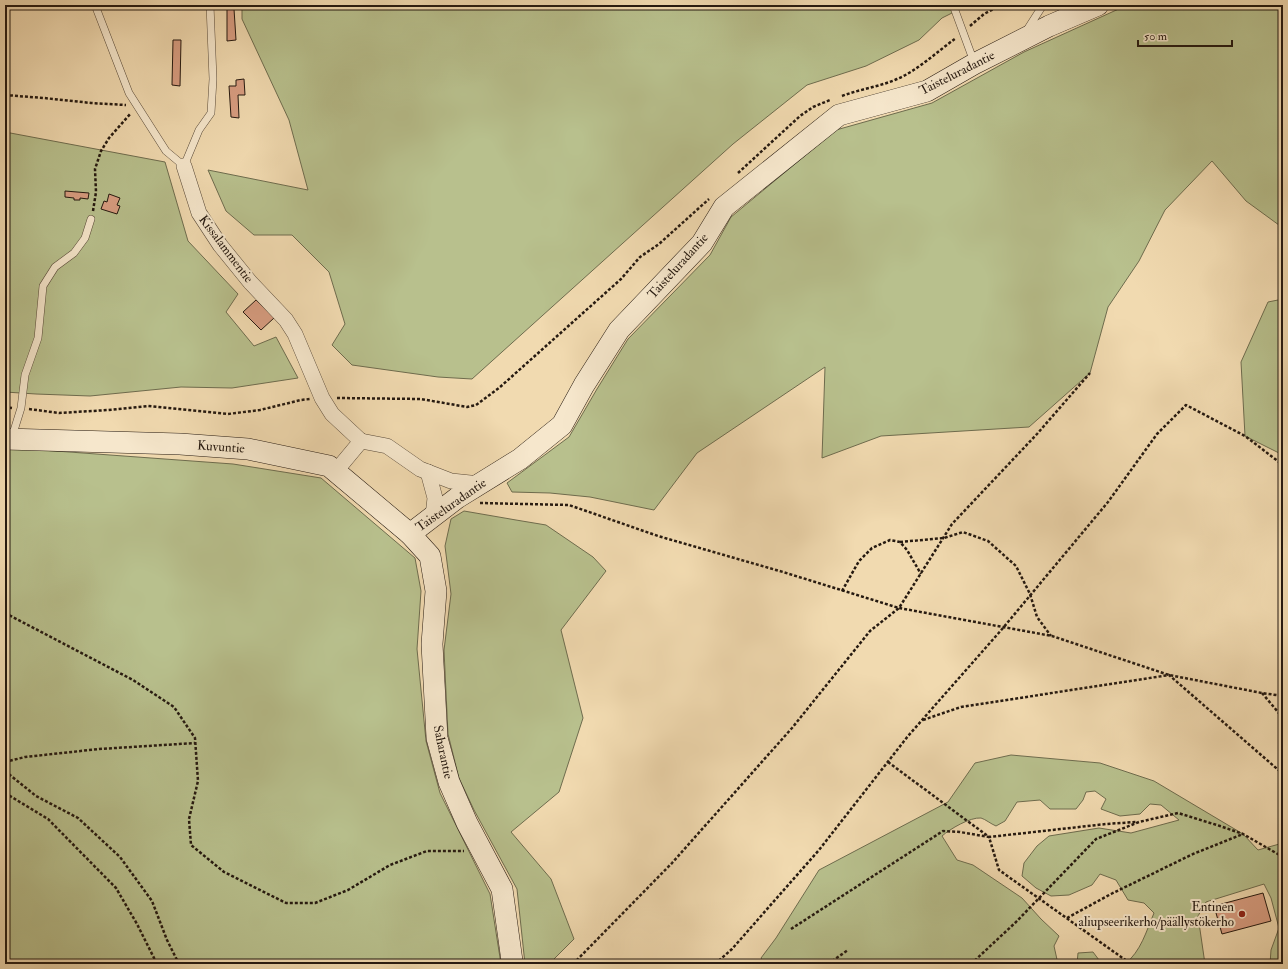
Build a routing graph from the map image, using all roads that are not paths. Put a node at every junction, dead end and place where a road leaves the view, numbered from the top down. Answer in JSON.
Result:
{"nodes":[{"id":1,"x":95,"y":5,"type":"edge"},
{"id":2,"x":210,"y":5,"type":"edge"},
{"id":3,"x":953,"y":5,"type":"edge"},
{"id":4,"x":1043,"y":5,"type":"edge"},
{"id":5,"x":1098,"y":5,"type":"edge"},
{"id":6,"x":1020,"y":40,"type":"junction"},
{"id":7,"x":974,"y":64,"type":"junction"},
{"id":8,"x":184,"y":166,"type":"junction"},
{"id":9,"x":91,"y":219,"type":"road end"},
{"id":10,"x":8,"y":439,"type":"edge"},
{"id":11,"x":361,"y":441,"type":"junction"},
{"id":12,"x":336,"y":471,"type":"junction"},
{"id":13,"x":428,"y":472,"type":"junction"},
{"id":14,"x":480,"y":484,"type":"junction"},
{"id":15,"x":433,"y":516,"type":"junction"},
{"id":16,"x":410,"y":534,"type":"junction"},
{"id":17,"x":513,"y":964,"type":"edge"}],
"edges":[{"from":1,"to":8,"type":"lane"},
{"from":2,"to":8,"type":"lane"},
{"from":3,"to":7,"type":"lane"},
{"from":4,"to":6,"type":"lane"},
{"from":5,"to":6,"type":"street","name":"Taisteluradantie"},
{"from":6,"to":7,"type":"street","name":"Taisteluradantie"},
{"from":7,"to":14,"type":"street","name":"Taisteluradantie"},
{"from":8,"to":11,"type":"street","name":"Kissalammentie"},
{"from":9,"to":10,"type":"lane"},
{"from":10,"to":12,"type":"street","name":"Kuvuntie"},
{"from":11,"to":12,"type":"street"},
{"from":11,"to":13,"type":"street"},
{"from":12,"to":16,"type":"street","name":"Kuvuntie"},
{"from":13,"to":14,"type":"street"},
{"from":13,"to":15,"type":"street"},
{"from":14,"to":15,"type":"street","name":"Taisteluradantie"},
{"from":15,"to":16,"type":"street","name":"Taisteluradantie"},
{"from":16,"to":17,"type":"street","name":"Saharantie"}]}
